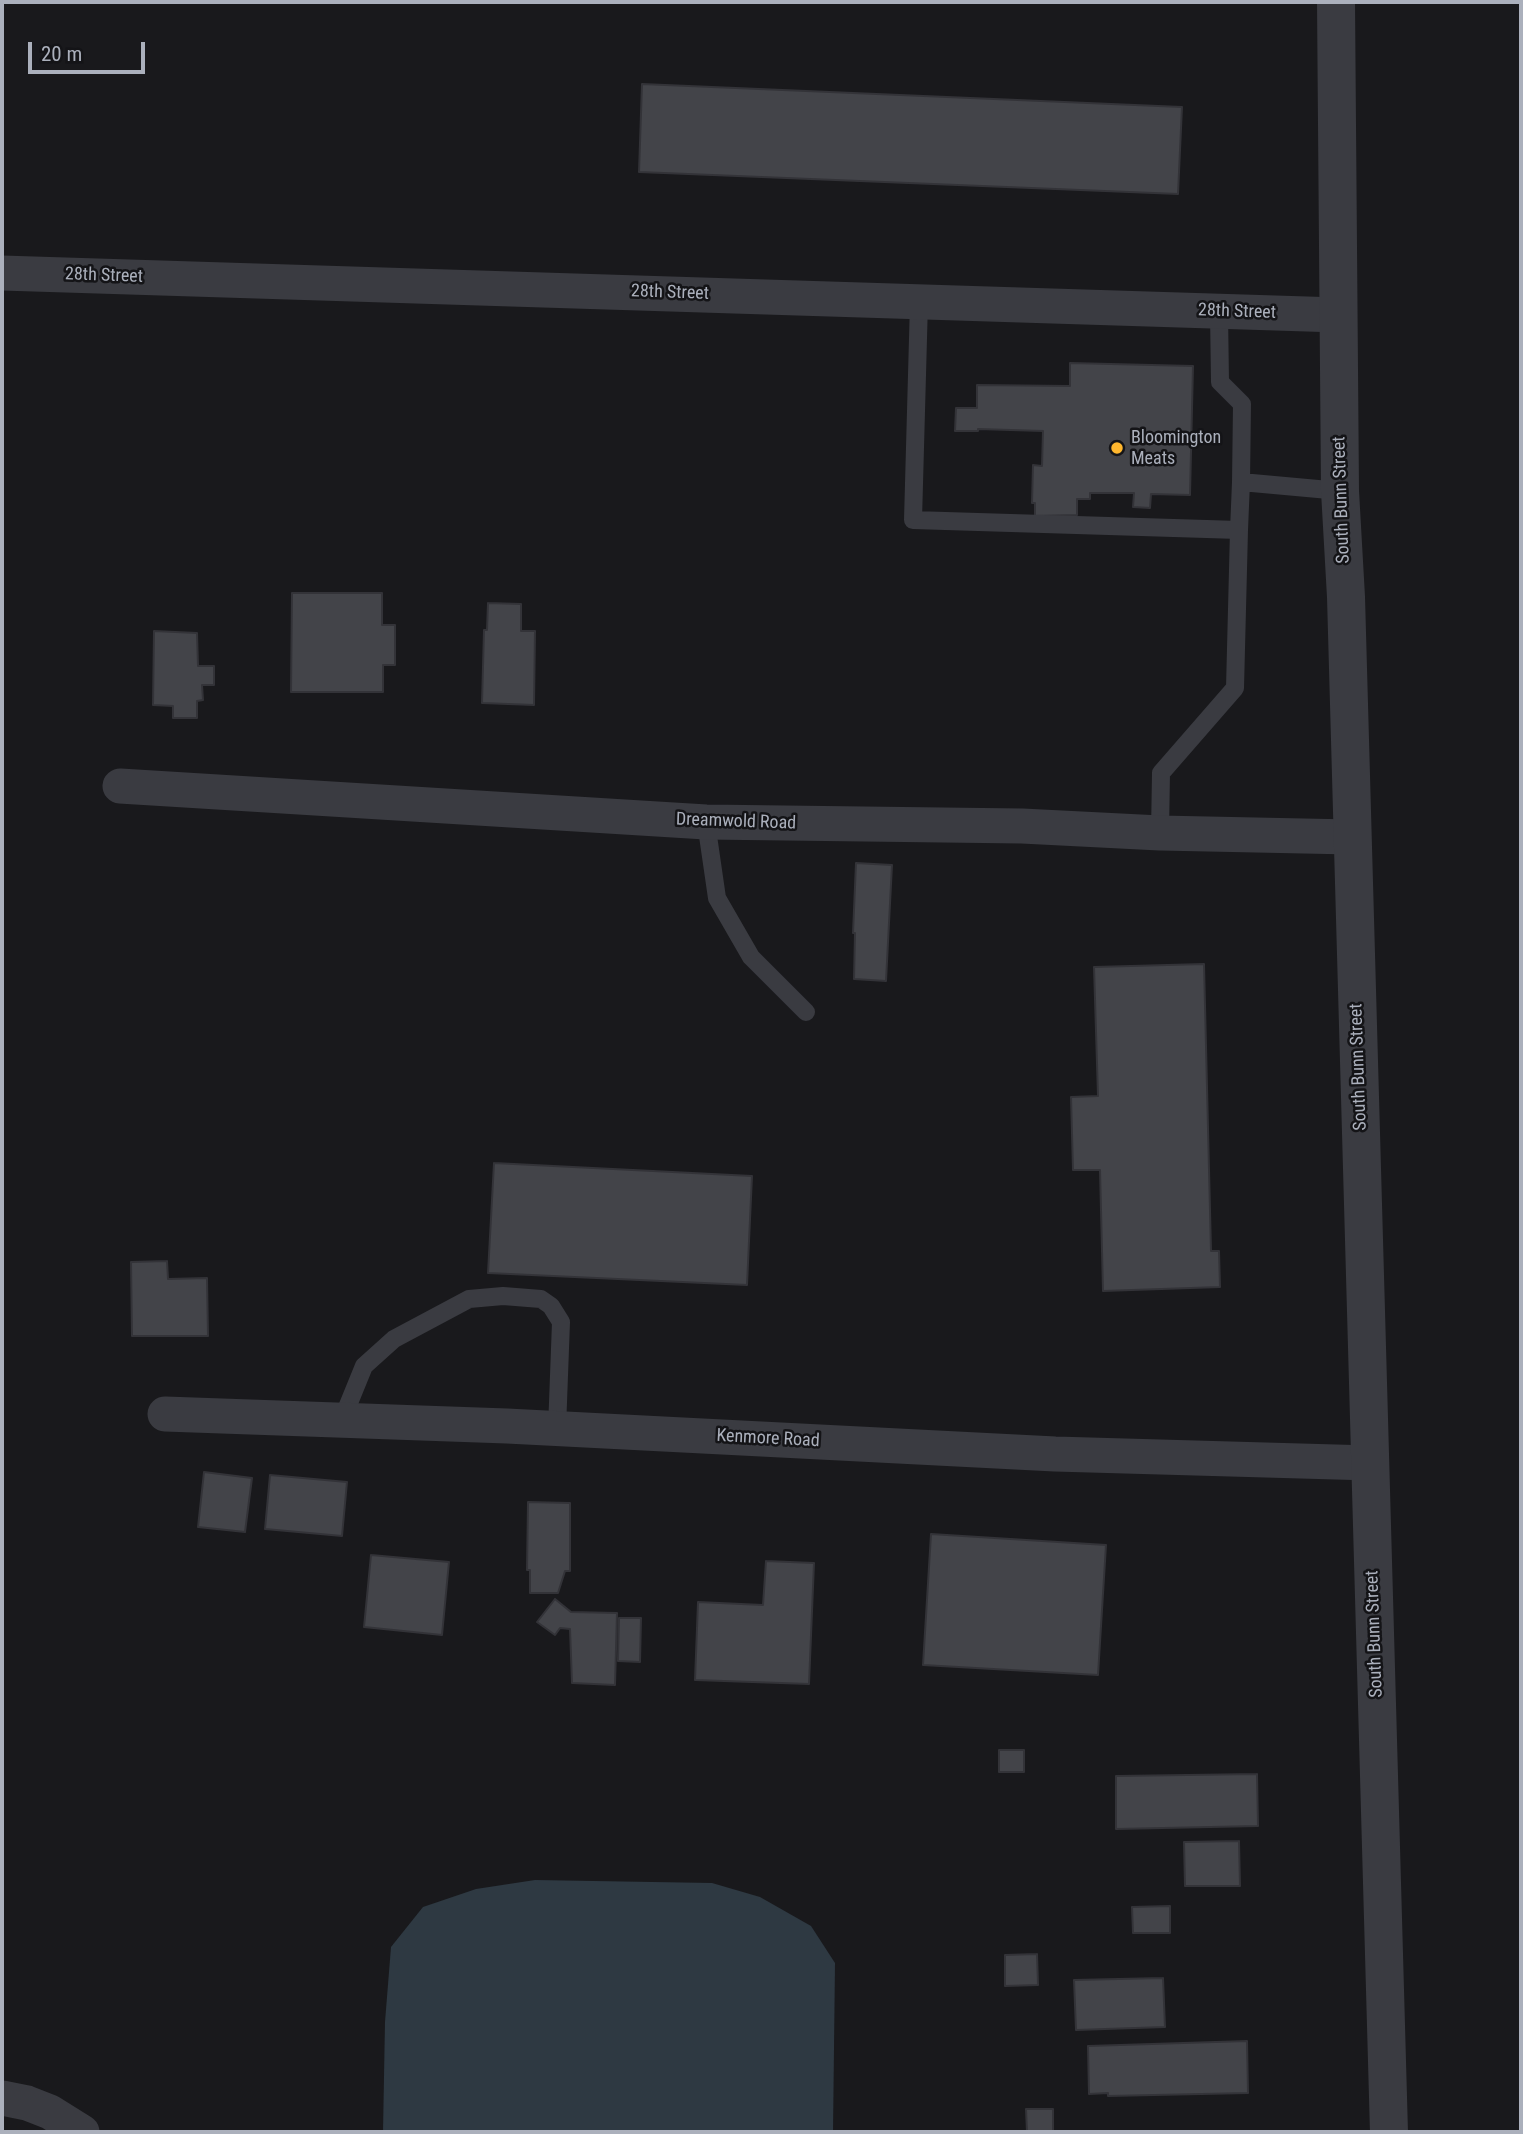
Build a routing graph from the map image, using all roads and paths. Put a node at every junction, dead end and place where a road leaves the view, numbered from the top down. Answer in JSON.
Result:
{"nodes":[{"id":1,"x":1336,"y":2,"type":"edge"},
{"id":2,"x":2,"y":273,"type":"edge"},
{"id":3,"x":919,"y":302,"type":"junction"},
{"id":4,"x":1219,"y":312,"type":"junction"},
{"id":5,"x":1339,"y":316,"type":"junction"},
{"id":6,"x":1241,"y":482,"type":"junction"},
{"id":7,"x":1340,"y":491,"type":"junction"},
{"id":8,"x":1239,"y":530,"type":"junction"},
{"id":9,"x":120,"y":786,"type":"dead end"},
{"id":10,"x":706,"y":822,"type":"junction"},
{"id":11,"x":1160,"y":833,"type":"junction"},
{"id":12,"x":1352,"y":837,"type":"junction"},
{"id":13,"x":806,"y":1012,"type":"dead end"},
{"id":14,"x":165,"y":1414,"type":"dead end"},
{"id":15,"x":342,"y":1420,"type":"junction"},
{"id":16,"x":557,"y":1429,"type":"junction"},
{"id":17,"x":1371,"y":1462,"type":"junction"},
{"id":18,"x":2,"y":2098,"type":"edge"},
{"id":19,"x":82,"y":2132,"type":"edge"},
{"id":20,"x":1389,"y":2132,"type":"edge"}],
"edges":[{"from":1,"to":5,"type":"street","name":"South Bunn Street"},
{"from":2,"to":3,"type":"street","name":"28th Street"},
{"from":3,"to":4,"type":"street","name":"28th Street"},
{"from":3,"to":8,"type":"lane"},
{"from":4,"to":5,"type":"street","name":"28th Street"},
{"from":4,"to":6,"type":"lane"},
{"from":5,"to":7,"type":"street","name":"South Bunn Street"},
{"from":6,"to":7,"type":"lane"},
{"from":6,"to":8,"type":"lane"},
{"from":7,"to":12,"type":"street","name":"South Bunn Street"},
{"from":8,"to":11,"type":"lane"},
{"from":9,"to":10,"type":"street","name":"Dreamwold Road"},
{"from":10,"to":11,"type":"street","name":"Dreamwold Road"},
{"from":10,"to":13,"type":"lane"},
{"from":11,"to":12,"type":"street","name":"Dreamwold Road"},
{"from":12,"to":17,"type":"street","name":"South Bunn Street"},
{"from":14,"to":15,"type":"street","name":"Kenmore Road"},
{"from":15,"to":16,"type":"street","name":"Kenmore Road"},
{"from":15,"to":16,"type":"lane"},
{"from":16,"to":17,"type":"street","name":"Kenmore Road"},
{"from":17,"to":20,"type":"street","name":"South Bunn Street"},
{"from":18,"to":19,"type":"street"}]}
